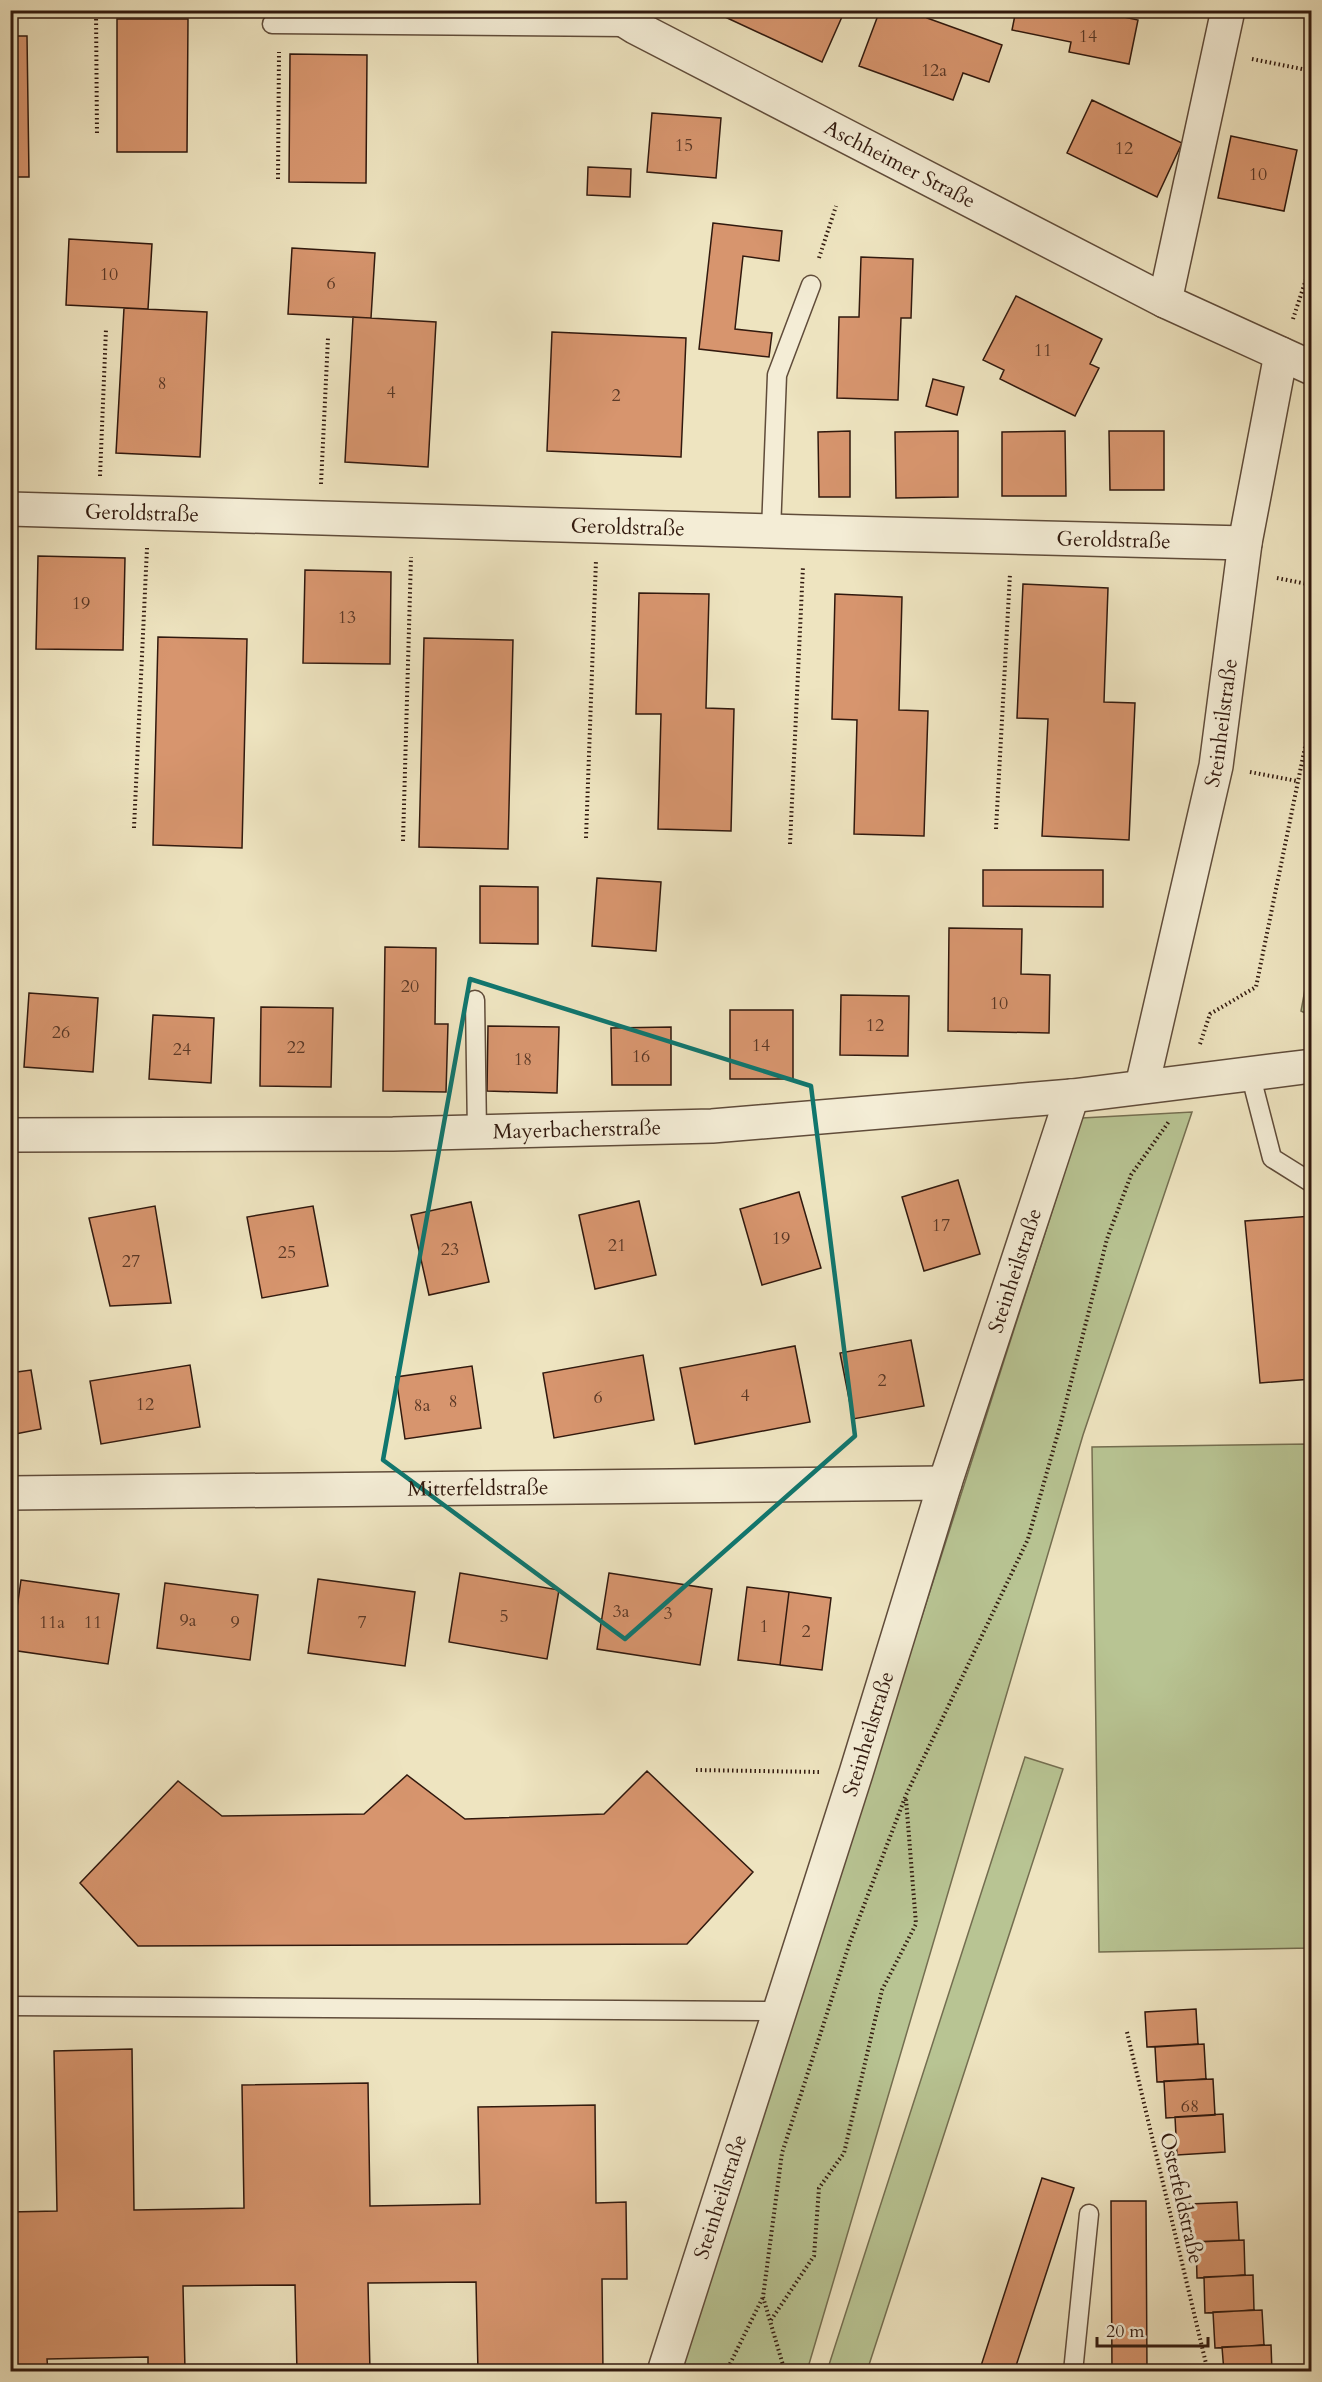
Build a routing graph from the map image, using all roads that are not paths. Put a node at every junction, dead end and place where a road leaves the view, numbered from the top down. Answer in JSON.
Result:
{"nodes":[{"id":1,"x":1228,"y":10,"type":"edge"},
{"id":2,"x":628,"y":16,"type":"edge"},
{"id":3,"x":272,"y":24,"type":"dead end"},
{"id":4,"x":811,"y":285,"type":"road end"},
{"id":5,"x":1165,"y":301,"type":"junction"},
{"id":6,"x":1281,"y":354,"type":"junction"},
{"id":7,"x":1311,"y":368,"type":"edge"},
{"id":8,"x":10,"y":509,"type":"edge"},
{"id":9,"x":771,"y":531,"type":"junction"},
{"id":10,"x":1245,"y":543,"type":"junction"},
{"id":11,"x":475,"y":1000,"type":"dead end"},
{"id":12,"x":1311,"y":1066,"type":"edge"},
{"id":13,"x":1250,"y":1073,"type":"junction"},
{"id":14,"x":1142,"y":1086,"type":"junction"},
{"id":15,"x":1072,"y":1096,"type":"junction"},
{"id":16,"x":477,"y":1132,"type":"junction"},
{"id":17,"x":10,"y":1135,"type":"edge"},
{"id":18,"x":1311,"y":1183,"type":"edge"},
{"id":19,"x":945,"y":1483,"type":"junction"},
{"id":20,"x":10,"y":1493,"type":"edge"},
{"id":21,"x":10,"y":2006,"type":"edge"},
{"id":22,"x":781,"y":2011,"type":"junction"},
{"id":23,"x":1089,"y":2214,"type":"dead end"},
{"id":24,"x":664,"y":2372,"type":"edge"},
{"id":25,"x":1073,"y":2372,"type":"edge"}],
"edges":[{"from":1,"to":5,"type":"street"},
{"from":2,"to":3,"type":"lane","name":"Aschheimer Straße"},
{"from":2,"to":5,"type":"street","name":"Aschheimer Straße"},
{"from":4,"to":9,"type":"lane"},
{"from":5,"to":6,"type":"street","name":"Aschheimer Straße"},
{"from":6,"to":7,"type":"street","name":"Aschheimer Straße"},
{"from":6,"to":10,"type":"street","name":"Steinheilstraße"},
{"from":8,"to":9,"type":"street","name":"Geroldstraße"},
{"from":9,"to":10,"type":"street","name":"Geroldstraße"},
{"from":10,"to":14,"type":"street","name":"Steinheilstraße"},
{"from":11,"to":16,"type":"lane"},
{"from":12,"to":13,"type":"street","name":"Mayerbacherstraße"},
{"from":13,"to":14,"type":"street","name":"Mayerbacherstraße"},
{"from":13,"to":18,"type":"lane"},
{"from":14,"to":15,"type":"street","name":"Mayerbacherstraße"},
{"from":15,"to":16,"type":"street","name":"Mayerbacherstraße"},
{"from":15,"to":19,"type":"street","name":"Steinheilstraße"},
{"from":16,"to":17,"type":"street","name":"Mayerbacherstraße"},
{"from":19,"to":20,"type":"street","name":"Mitterfeldstraße"},
{"from":19,"to":22,"type":"street","name":"Steinheilstraße"},
{"from":21,"to":22,"type":"lane"},
{"from":22,"to":24,"type":"street","name":"Steinheilstraße"},
{"from":23,"to":25,"type":"lane"}]}
